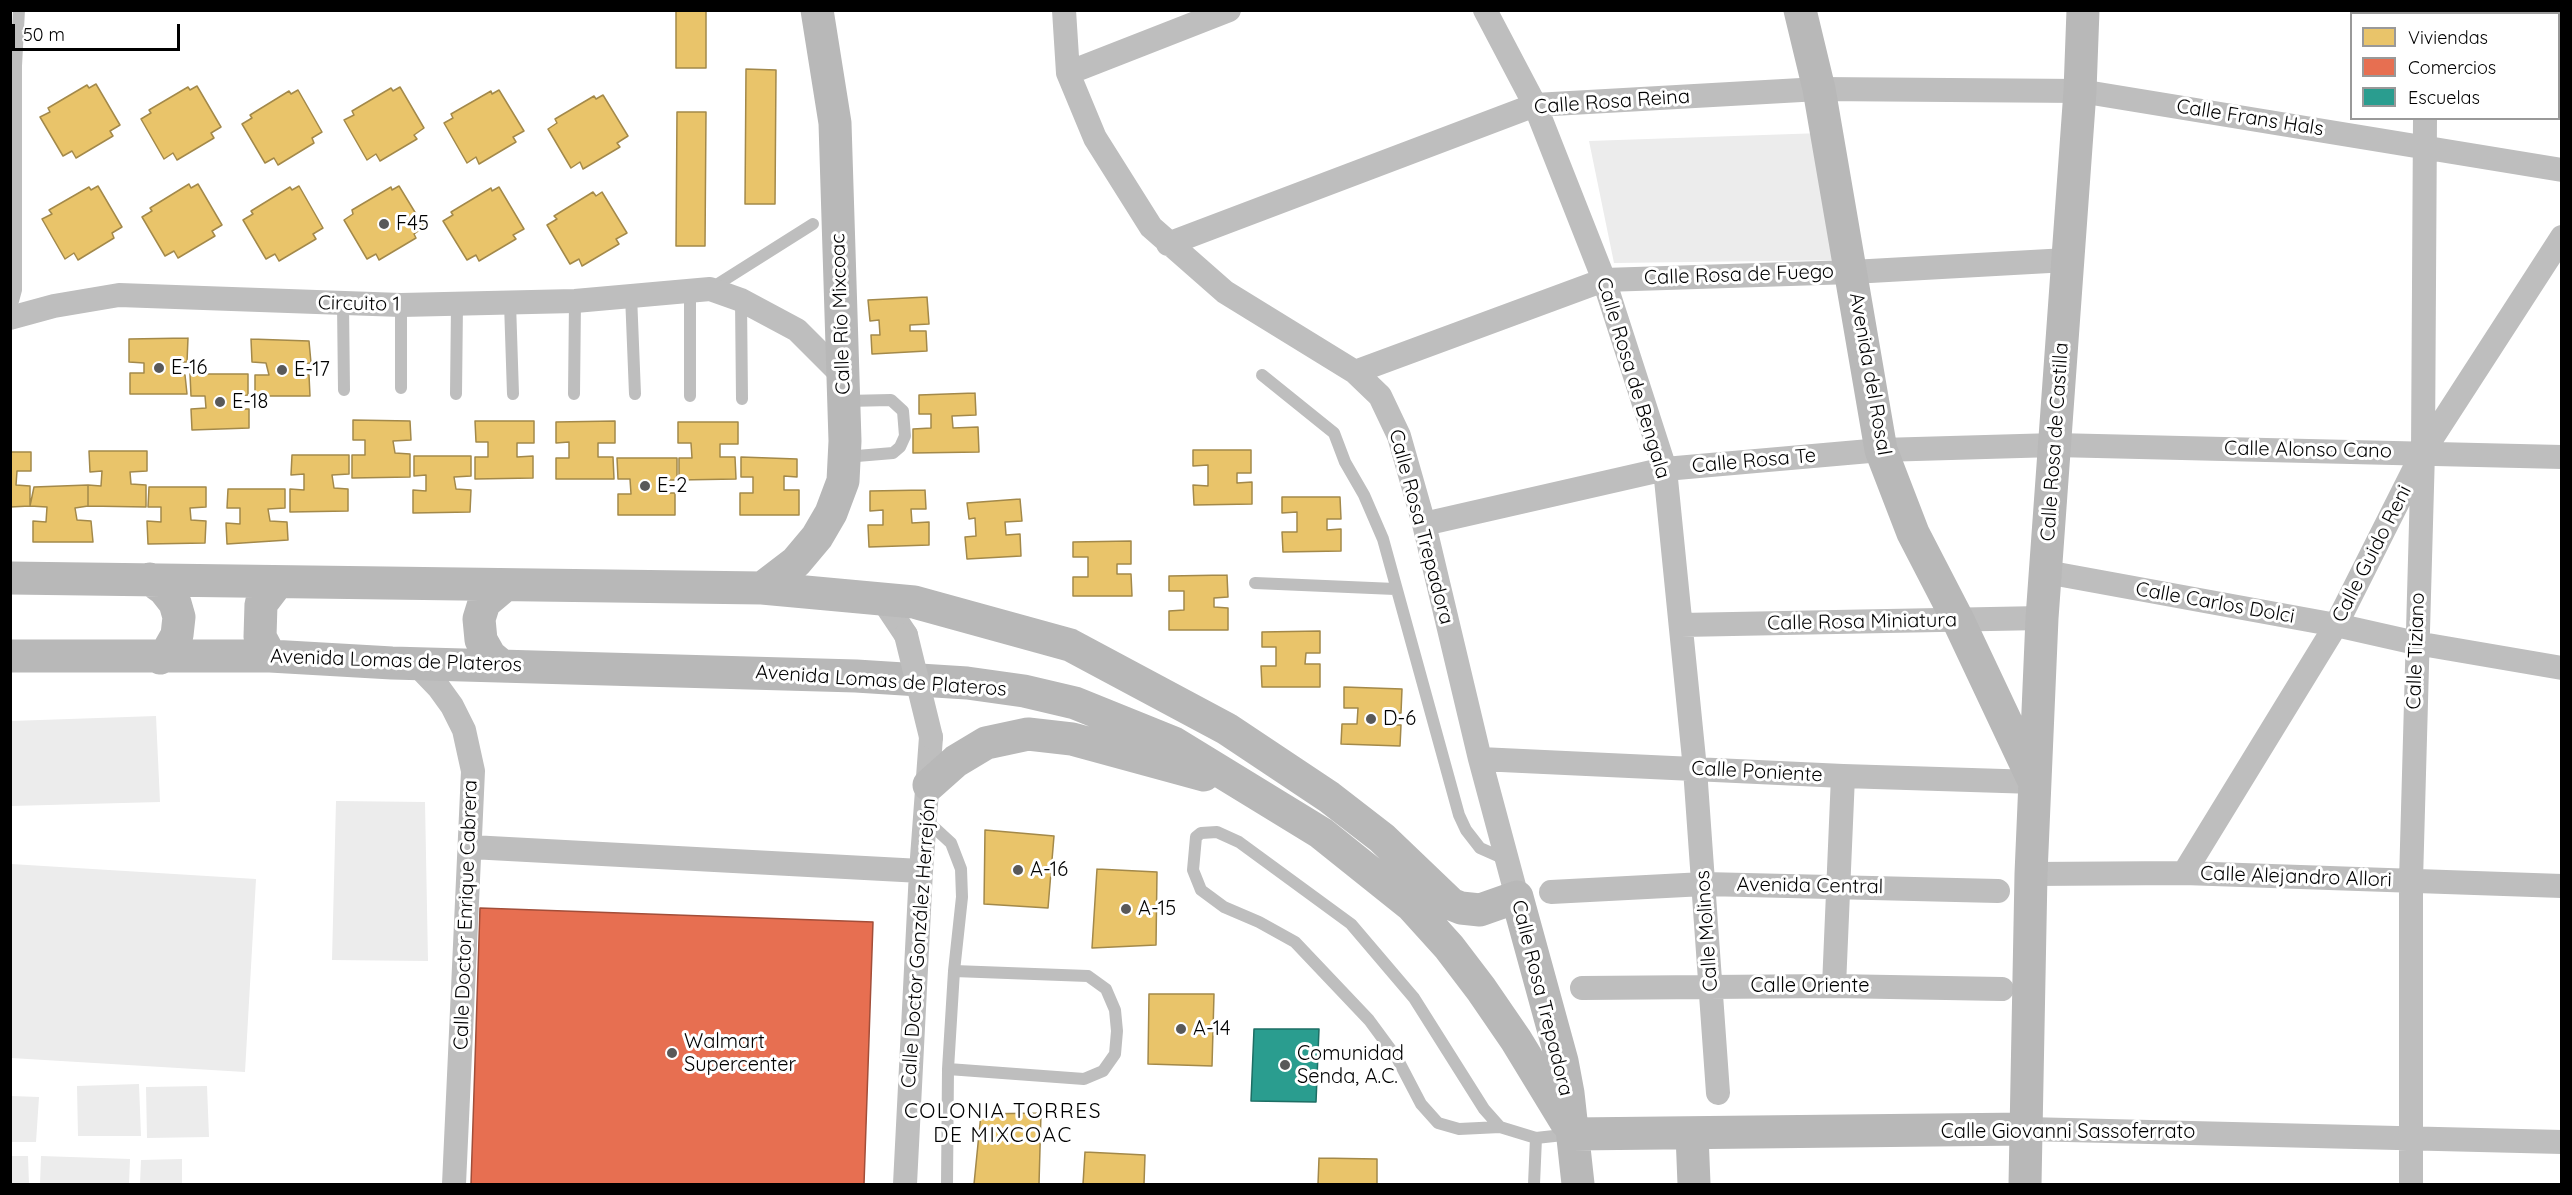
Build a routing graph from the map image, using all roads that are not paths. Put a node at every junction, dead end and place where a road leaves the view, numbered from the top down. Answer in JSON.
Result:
{"nodes":[{"id":1,"x":19,"y":10,"type":"edge"},
{"id":2,"x":817,"y":10,"type":"edge"},
{"id":3,"x":1064,"y":10,"type":"edge"},
{"id":4,"x":1229,"y":10,"type":"edge"},
{"id":5,"x":1485,"y":10,"type":"edge"},
{"id":6,"x":1800,"y":10,"type":"edge"},
{"id":7,"x":2083,"y":10,"type":"edge"},
{"id":8,"x":1068,"y":74,"type":"junction"},
{"id":9,"x":1819,"y":89,"type":"junction"},
{"id":10,"x":2080,"y":91,"type":"junction"},
{"id":11,"x":1535,"y":105,"type":"junction"},
{"id":12,"x":2425,"y":120,"type":"edge"},
{"id":13,"x":2425,"y":146,"type":"junction"},
{"id":14,"x":2562,"y":170,"type":"edge"},
{"id":15,"x":813,"y":224,"type":"dead end"},
{"id":16,"x":2562,"y":237,"type":"edge"},
{"id":17,"x":1168,"y":244,"type":"junction"},
{"id":18,"x":2067,"y":260,"type":"junction"},
{"id":19,"x":1852,"y":272,"type":"junction"},
{"id":20,"x":1604,"y":280,"type":"junction"},
{"id":21,"x":700,"y":289,"type":"junction"},
{"id":22,"x":631,"y":295,"type":"junction"},
{"id":23,"x":574,"y":300,"type":"junction"},
{"id":24,"x":741,"y":300,"type":"junction"},
{"id":25,"x":510,"y":303,"type":"junction"},
{"id":26,"x":343,"y":304,"type":"junction"},
{"id":27,"x":457,"y":304,"type":"junction"},
{"id":28,"x":401,"y":305,"type":"junction"},
{"id":29,"x":10,"y":312,"type":"edge"},
{"id":30,"x":10,"y":318,"type":"edge"},
{"id":31,"x":1355,"y":372,"type":"junction"},
{"id":32,"x":1262,"y":375,"type":"dead end"},
{"id":33,"x":401,"y":388,"type":"dead end"},
{"id":34,"x":842,"y":388,"type":"junction"},
{"id":35,"x":344,"y":390,"type":"dead end"},
{"id":36,"x":456,"y":394,"type":"dead end"},
{"id":37,"x":513,"y":394,"type":"dead end"},
{"id":38,"x":574,"y":394,"type":"dead end"},
{"id":39,"x":635,"y":394,"type":"dead end"},
{"id":40,"x":690,"y":396,"type":"dead end"},
{"id":41,"x":742,"y":399,"type":"dead end"},
{"id":42,"x":2055,"y":445,"type":"junction"},
{"id":43,"x":1881,"y":450,"type":"junction"},
{"id":44,"x":2423,"y":452,"type":"junction"},
{"id":45,"x":844,"y":457,"type":"junction"},
{"id":46,"x":2562,"y":457,"type":"edge"},
{"id":47,"x":1665,"y":469,"type":"junction"},
{"id":48,"x":1424,"y":524,"type":"junction"},
{"id":49,"x":2046,"y":572,"type":"junction"},
{"id":50,"x":10,"y":578,"type":"edge"},
{"id":51,"x":150,"y":579,"type":"junction"},
{"id":52,"x":277,"y":583,"type":"junction"},
{"id":53,"x":1255,"y":583,"type":"dead end"},
{"id":54,"x":503,"y":586,"type":"junction"},
{"id":55,"x":762,"y":588,"type":"junction"},
{"id":56,"x":1395,"y":589,"type":"junction"},
{"id":57,"x":882,"y":599,"type":"junction"},
{"id":58,"x":2042,"y":618,"type":"junction"},
{"id":59,"x":1958,"y":620,"type":"junction"},
{"id":60,"x":1681,"y":625,"type":"junction"},
{"id":61,"x":2336,"y":625,"type":"junction"},
{"id":62,"x":2416,"y":643,"type":"junction"},
{"id":63,"x":10,"y":656,"type":"edge"},
{"id":64,"x":270,"y":656,"type":"junction"},
{"id":65,"x":160,"y":658,"type":"junction"},
{"id":66,"x":415,"y":663,"type":"junction"},
{"id":67,"x":501,"y":665,"type":"junction"},
{"id":68,"x":2562,"y":668,"type":"edge"},
{"id":69,"x":1480,"y":759,"type":"junction"},
{"id":70,"x":1695,"y":769,"type":"junction"},
{"id":71,"x":1843,"y":776,"type":"junction"},
{"id":72,"x":2035,"y":782,"type":"junction"},
{"id":73,"x":929,"y":785,"type":"junction"},
{"id":74,"x":1244,"y":787,"type":"junction"},
{"id":75,"x":926,"y":820,"type":"junction"},
{"id":76,"x":471,"y":847,"type":"junction"},
{"id":77,"x":1507,"y":860,"type":"junction"},
{"id":78,"x":921,"y":872,"type":"junction"},
{"id":79,"x":2184,"y":873,"type":"junction"},
{"id":80,"x":2031,"y":874,"type":"junction"},
{"id":81,"x":2411,"y":881,"type":"junction"},
{"id":82,"x":1704,"y":884,"type":"junction"},
{"id":83,"x":1838,"y":885,"type":"junction"},
{"id":84,"x":2562,"y":886,"type":"edge"},
{"id":85,"x":1998,"y":891,"type":"dead end"},
{"id":86,"x":1551,"y":892,"type":"dead end"},
{"id":87,"x":1517,"y":897,"type":"junction"},
{"id":88,"x":954,"y":971,"type":"junction"},
{"id":89,"x":1834,"y":986,"type":"junction"},
{"id":90,"x":1711,"y":987,"type":"junction"},
{"id":91,"x":1582,"y":988,"type":"dead end"},
{"id":92,"x":2002,"y":989,"type":"dead end"},
{"id":93,"x":948,"y":1069,"type":"junction"},
{"id":94,"x":1718,"y":1094,"type":"dead end"},
{"id":95,"x":1500,"y":1127,"type":"junction"},
{"id":96,"x":2026,"y":1130,"type":"junction"},
{"id":97,"x":1574,"y":1134,"type":"junction"},
{"id":98,"x":1692,"y":1134,"type":"junction"},
{"id":99,"x":2412,"y":1137,"type":"junction"},
{"id":100,"x":1536,"y":1138,"type":"junction"},
{"id":101,"x":2562,"y":1142,"type":"edge"},
{"id":102,"x":454,"y":1185,"type":"edge"},
{"id":103,"x":905,"y":1185,"type":"edge"},
{"id":104,"x":948,"y":1185,"type":"edge"},
{"id":105,"x":1534,"y":1185,"type":"edge"},
{"id":106,"x":1578,"y":1185,"type":"edge"},
{"id":107,"x":1694,"y":1185,"type":"edge"},
{"id":108,"x":2025,"y":1185,"type":"edge"},
{"id":109,"x":2411,"y":1185,"type":"edge"}],
"edges":[{"from":1,"to":29,"type":"lane"},
{"from":2,"to":34,"type":"main road","name":"Calle Río Mixcoac"},
{"from":3,"to":8,"type":"street","name":"Calle Rosa Trepadora"},
{"from":4,"to":8,"type":"street"},
{"from":5,"to":11,"type":"street","name":"Calle Rosa de Bengala"},
{"from":6,"to":9,"type":"main road","name":"Avenida del Rosal"},
{"from":7,"to":10,"type":"main road","name":"Calle Rosa de Castilla"},
{"from":8,"to":17,"type":"street","name":"Calle Rosa Trepadora"},
{"from":9,"to":10,"type":"street","name":"Calle Rosa Reina"},
{"from":9,"to":11,"type":"street","name":"Calle Rosa Reina"},
{"from":9,"to":19,"type":"main road","name":"Avenida del Rosal"},
{"from":10,"to":13,"type":"street","name":"Calle Frans Hals"},
{"from":10,"to":18,"type":"main road","name":"Calle Rosa de Castilla"},
{"from":11,"to":17,"type":"street","name":"Calle Rosa Reina"},
{"from":11,"to":20,"type":"street","name":"Calle Rosa de Bengala"},
{"from":12,"to":13,"type":"street","name":"Calle Tiziano"},
{"from":13,"to":14,"type":"street","name":"Calle Frans Hals"},
{"from":13,"to":44,"type":"street","name":"Calle Tiziano"},
{"from":15,"to":21,"type":"lane","name":"Circuito 1"},
{"from":16,"to":44,"type":"street","name":"Calle Guido Reni"},
{"from":17,"to":31,"type":"street","name":"Calle Rosa Trepadora"},
{"from":18,"to":19,"type":"street","name":"Calle Rosa de Fuego"},
{"from":18,"to":42,"type":"main road","name":"Calle Rosa de Castilla"},
{"from":19,"to":20,"type":"street","name":"Calle Rosa de Fuego"},
{"from":19,"to":43,"type":"main road","name":"Avenida del Rosal"},
{"from":20,"to":31,"type":"street","name":"Calle Rosa de Fuego"},
{"from":20,"to":47,"type":"street","name":"Calle Rosa de Bengala"},
{"from":21,"to":22,"type":"street","name":"Circuito 1"},
{"from":21,"to":24,"type":"street","name":"Circuito 1"},
{"from":21,"to":40,"type":"lane"},
{"from":22,"to":23,"type":"street","name":"Circuito 1"},
{"from":22,"to":39,"type":"lane"},
{"from":23,"to":25,"type":"street","name":"Circuito 1"},
{"from":23,"to":38,"type":"lane"},
{"from":24,"to":34,"type":"street","name":"Circuito 1"},
{"from":24,"to":41,"type":"lane"},
{"from":25,"to":27,"type":"street","name":"Circuito 1"},
{"from":25,"to":37,"type":"lane"},
{"from":26,"to":28,"type":"street","name":"Circuito 1"},
{"from":26,"to":30,"type":"street","name":"Circuito 1"},
{"from":26,"to":35,"type":"lane"},
{"from":27,"to":28,"type":"street","name":"Circuito 1"},
{"from":27,"to":36,"type":"lane"},
{"from":28,"to":33,"type":"lane"},
{"from":31,"to":48,"type":"street","name":"Calle Rosa Trepadora"},
{"from":32,"to":56,"type":"lane"},
{"from":34,"to":45,"type":"main road","name":"Calle Río Mixcoac"},
{"from":34,"to":45,"type":"lane"},
{"from":42,"to":43,"type":"street","name":"Calle Rosa Te"},
{"from":42,"to":44,"type":"street","name":"Calle Alonso Cano"},
{"from":42,"to":49,"type":"main road","name":"Calle Rosa de Castilla"},
{"from":43,"to":47,"type":"street","name":"Calle Rosa Te"},
{"from":43,"to":59,"type":"main road","name":"Avenida del Rosal"},
{"from":44,"to":46,"type":"street","name":"Calle Alonso Cano"},
{"from":44,"to":61,"type":"street","name":"Calle Guido Reni"},
{"from":44,"to":62,"type":"street","name":"Calle Tiziano"},
{"from":45,"to":55,"type":"main road","name":"Calle Río Mixcoac"},
{"from":47,"to":48,"type":"street","name":"Calle Rosa Te"},
{"from":47,"to":60,"type":"street","name":"Calle Rosa de Bengala"},
{"from":48,"to":69,"type":"street","name":"Calle Rosa Trepadora"},
{"from":49,"to":58,"type":"main road","name":"Calle Rosa de Castilla"},
{"from":49,"to":61,"type":"street","name":"Calle Carlos Dolci"},
{"from":50,"to":51,"type":"main road"},
{"from":51,"to":52,"type":"main road"},
{"from":51,"to":65,"type":"main road"},
{"from":52,"to":54,"type":"main road"},
{"from":52,"to":64,"type":"main road"},
{"from":53,"to":56,"type":"lane"},
{"from":54,"to":55,"type":"main road"},
{"from":54,"to":67,"type":"main road"},
{"from":55,"to":57,"type":"main road"},
{"from":56,"to":77,"type":"lane"},
{"from":57,"to":73,"type":"street","name":"Calle Doctor González Herrejón","bridge":true},
{"from":57,"to":87,"type":"main road"},
{"from":58,"to":59,"type":"street","name":"Calle Rosa Miniatura"},
{"from":58,"to":72,"type":"main road","name":"Calle Rosa de Castilla"},
{"from":59,"to":60,"type":"street","name":"Calle Rosa Miniatura"},
{"from":59,"to":72,"type":"main road","name":"Avenida del Rosal"},
{"from":60,"to":70,"type":"street","name":"Calle Rosa de Bengala"},
{"from":61,"to":62,"type":"street","name":"Calle Carlos Dolci"},
{"from":61,"to":79,"type":"street","name":"Calle Guido Reni"},
{"from":62,"to":68,"type":"street","name":"Calle Carlos Dolci"},
{"from":62,"to":81,"type":"street","name":"Calle Tiziano"},
{"from":63,"to":65,"type":"main road","name":"Avenida Lomas de Plateros"},
{"from":64,"to":65,"type":"main road","name":"Avenida Lomas de Plateros"},
{"from":64,"to":66,"type":"main road","name":"Avenida Lomas de Plateros"},
{"from":66,"to":67,"type":"main road","name":"Avenida Lomas de Plateros"},
{"from":66,"to":76,"type":"street","name":"Calle Doctor Enrique Cabrera"},
{"from":67,"to":74,"type":"main road","name":"Avenida Lomas de Plateros"},
{"from":69,"to":70,"type":"street","name":"Calle Poniente"},
{"from":69,"to":77,"type":"street","name":"Calle Rosa Trepadora"},
{"from":70,"to":71,"type":"street","name":"Calle Poniente"},
{"from":70,"to":82,"type":"street","name":"Calle Molinos"},
{"from":71,"to":72,"type":"street","name":"Calle Poniente"},
{"from":71,"to":83,"type":"street"},
{"from":72,"to":80,"type":"main road","name":"Calle Rosa de Castilla"},
{"from":73,"to":74,"type":"main road"},
{"from":73,"to":75,"type":"street","name":"Calle Doctor González Herrejón"},
{"from":74,"to":97,"type":"main road","name":"Avenida Lomas de Plateros"},
{"from":75,"to":78,"type":"street","name":"Calle Doctor González Herrejón"},
{"from":75,"to":88,"type":"lane"},
{"from":76,"to":78,"type":"street"},
{"from":76,"to":102,"type":"street","name":"Calle Doctor Enrique Cabrera"},
{"from":77,"to":87,"type":"street","name":"Calle Rosa Trepadora"},
{"from":78,"to":103,"type":"street","name":"Calle Doctor González Herrejón"},
{"from":79,"to":80,"type":"street","name":"Calle Alejandro Allori"},
{"from":79,"to":81,"type":"street","name":"Calle Alejandro Allori"},
{"from":80,"to":96,"type":"main road","name":"Calle Rosa de Castilla"},
{"from":81,"to":84,"type":"street","name":"Calle Alejandro Allori"},
{"from":81,"to":99,"type":"street","name":"Calle Tiziano"},
{"from":82,"to":83,"type":"street","name":"Avenida Central"},
{"from":82,"to":86,"type":"street","name":"Avenida Central"},
{"from":82,"to":90,"type":"street","name":"Calle Molinos"},
{"from":83,"to":85,"type":"street","name":"Avenida Central"},
{"from":83,"to":89,"type":"street"},
{"from":87,"to":97,"type":"main road","name":"Calle Rosa Trepadora"},
{"from":88,"to":93,"type":"lane"},
{"from":88,"to":93,"type":"lane"},
{"from":89,"to":90,"type":"street","name":"Calle Oriente"},
{"from":89,"to":92,"type":"street","name":"Calle Oriente"},
{"from":90,"to":91,"type":"street","name":"Calle Oriente"},
{"from":90,"to":94,"type":"street","name":"Calle Molinos"},
{"from":93,"to":104,"type":"lane"},
{"from":95,"to":95,"type":"lane"},
{"from":95,"to":100,"type":"lane"},
{"from":96,"to":98,"type":"main road","name":"Calle Giovanni Sassoferrato"},
{"from":96,"to":99,"type":"street","name":"Calle Giovanni Sassoferrato"},
{"from":96,"to":108,"type":"main road","name":"Calle Rosa de Castilla"},
{"from":97,"to":98,"type":"main road","name":"Calle Giovanni Sassoferrato"},
{"from":97,"to":100,"type":"lane"},
{"from":97,"to":106,"type":"main road"},
{"from":98,"to":107,"type":"main road"},
{"from":99,"to":101,"type":"street","name":"Calle Giovanni Sassoferrato"},
{"from":99,"to":109,"type":"street","name":"Calle Tiziano"},
{"from":100,"to":105,"type":"lane"}]}
